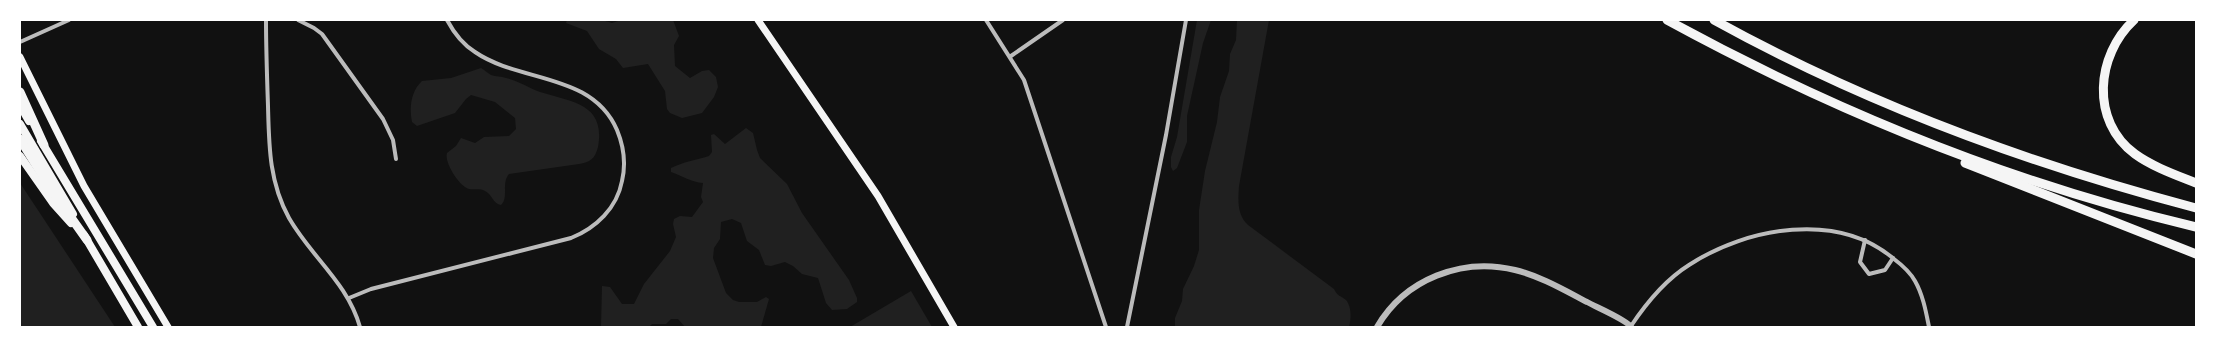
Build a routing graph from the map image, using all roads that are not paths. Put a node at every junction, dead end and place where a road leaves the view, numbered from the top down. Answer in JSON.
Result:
{"nodes":[{"id":1,"x":69,"y":20,"type":"edge"},
{"id":2,"x":266,"y":20,"type":"edge"},
{"id":3,"x":298,"y":20,"type":"edge"},
{"id":4,"x":447,"y":20,"type":"edge"},
{"id":5,"x":758,"y":20,"type":"edge"},
{"id":6,"x":986,"y":20,"type":"edge"},
{"id":7,"x":1064,"y":20,"type":"edge"},
{"id":8,"x":1186,"y":20,"type":"edge"},
{"id":9,"x":1667,"y":20,"type":"edge"},
{"id":10,"x":1714,"y":20,"type":"edge"},
{"id":11,"x":2134,"y":20,"type":"edge"},
{"id":12,"x":20,"y":42,"type":"edge"},
{"id":13,"x":1011,"y":56,"type":"junction"},
{"id":14,"x":20,"y":57,"type":"edge"},
{"id":15,"x":20,"y":92,"type":"edge"},
{"id":16,"x":20,"y":105,"type":"edge"},
{"id":17,"x":20,"y":124,"type":"edge"},
{"id":18,"x":1902,"y":133,"type":"junction"},
{"id":19,"x":20,"y":139,"type":"edge"},
{"id":20,"x":44,"y":145,"type":"junction"},
{"id":21,"x":20,"y":156,"type":"edge"},
{"id":22,"x":396,"y":159,"type":"dead end"},
{"id":23,"x":2196,"y":183,"type":"edge"},
{"id":24,"x":2196,"y":208,"type":"edge"},
{"id":25,"x":2196,"y":227,"type":"edge"},
{"id":26,"x":87,"y":240,"type":"junction"},
{"id":27,"x":1865,"y":240,"type":"junction"},
{"id":28,"x":2196,"y":254,"type":"edge"},
{"id":29,"x":1893,"y":258,"type":"junction"},
{"id":30,"x":349,"y":298,"type":"junction"},
{"id":31,"x":1631,"y":326,"type":"edge"},
{"id":32,"x":138,"y":327,"type":"edge"},
{"id":33,"x":153,"y":327,"type":"edge"},
{"id":34,"x":168,"y":327,"type":"edge"},
{"id":35,"x":360,"y":327,"type":"edge"},
{"id":36,"x":954,"y":327,"type":"edge"},
{"id":37,"x":1106,"y":327,"type":"edge"},
{"id":38,"x":1127,"y":327,"type":"edge"},
{"id":39,"x":1377,"y":327,"type":"edge"},
{"id":40,"x":1930,"y":327,"type":"edge"}],
"edges":[{"from":1,"to":12,"type":"street"},
{"from":2,"to":30,"type":"street"},
{"from":3,"to":22,"type":"street"},
{"from":4,"to":30,"type":"street"},
{"from":5,"to":36,"type":"main road"},
{"from":6,"to":13,"type":"street"},
{"from":7,"to":13,"type":"street"},
{"from":8,"to":38,"type":"street"},
{"from":9,"to":18,"type":"highway"},
{"from":10,"to":24,"type":"highway"},
{"from":11,"to":23,"type":"highway"},
{"from":13,"to":37,"type":"street"},
{"from":14,"to":34,"type":"main road"},
{"from":15,"to":20,"type":"highway"},
{"from":16,"to":20,"type":"main road"},
{"from":17,"to":26,"type":"main road"},
{"from":18,"to":25,"type":"highway"},
{"from":18,"to":28,"type":"highway"},
{"from":19,"to":26,"type":"highway"},
{"from":20,"to":33,"type":"main road"},
{"from":21,"to":26,"type":"main road"},
{"from":26,"to":32,"type":"main road"},
{"from":27,"to":29,"type":"street"},
{"from":27,"to":29,"type":"street"},
{"from":27,"to":31,"type":"street"},
{"from":29,"to":40,"type":"street"},
{"from":30,"to":35,"type":"street"},
{"from":31,"to":39,"type":"street"}]}
